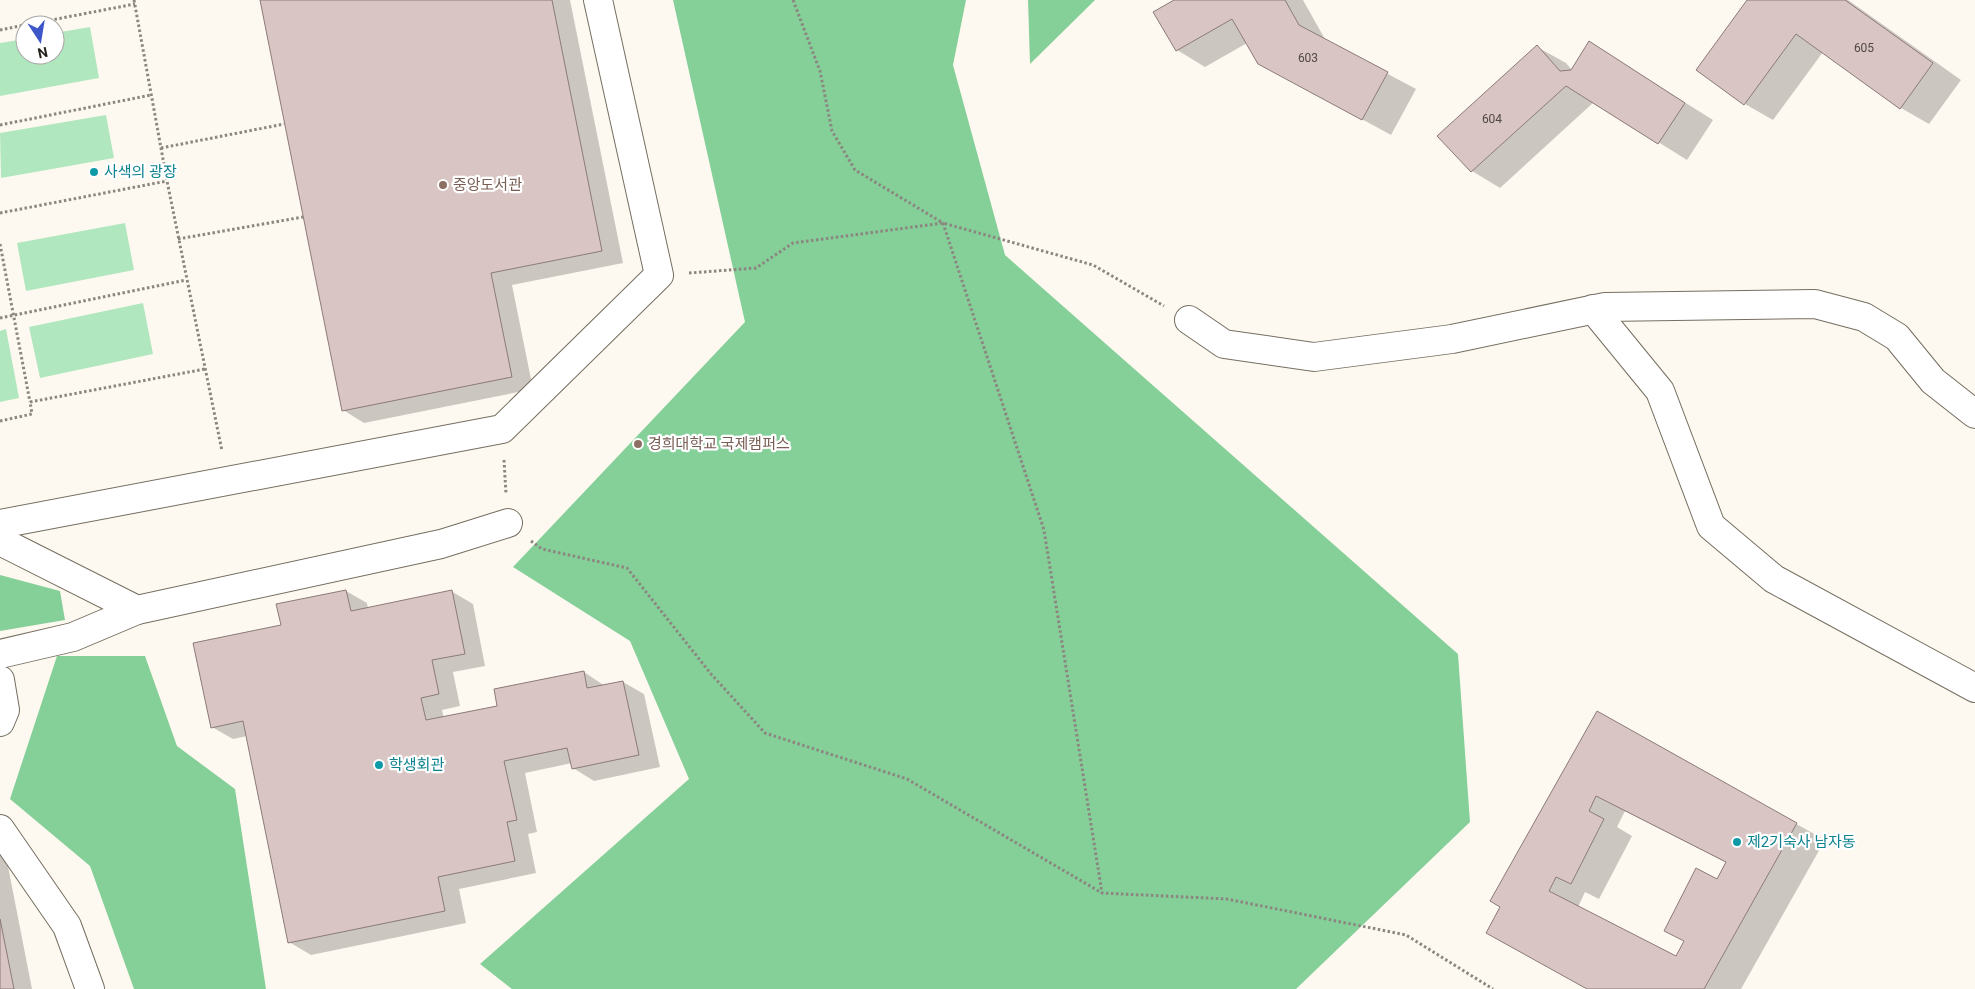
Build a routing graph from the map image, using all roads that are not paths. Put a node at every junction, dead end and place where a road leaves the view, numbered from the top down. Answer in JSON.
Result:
{"nodes":[{"id":1,"x":598,"y":0,"type":"edge"},
{"id":2,"x":1593,"y":309,"type":"junction"},
{"id":3,"x":1189,"y":320,"type":"road end"},
{"id":4,"x":1975,"y":414,"type":"edge"},
{"id":5,"x":0,"y":524,"type":"edge"},
{"id":6,"x":508,"y":524,"type":"road end"},
{"id":7,"x":0,"y":541,"type":"edge"},
{"id":8,"x":137,"y":610,"type":"junction"},
{"id":9,"x":0,"y":654,"type":"edge"},
{"id":10,"x":0,"y":680,"type":"edge"},
{"id":11,"x":1975,"y":688,"type":"edge"},
{"id":12,"x":0,"y":722,"type":"edge"},
{"id":13,"x":0,"y":829,"type":"edge"},
{"id":14,"x":90,"y":989,"type":"edge"}],
"edges":[{"from":1,"to":5,"type":"lane"},
{"from":2,"to":3,"type":"lane"},
{"from":2,"to":4,"type":"lane"},
{"from":2,"to":11,"type":"lane"},
{"from":6,"to":8,"type":"lane"},
{"from":7,"to":8,"type":"lane"},
{"from":8,"to":9,"type":"lane"},
{"from":10,"to":12,"type":"lane"},
{"from":13,"to":14,"type":"lane"}]}
